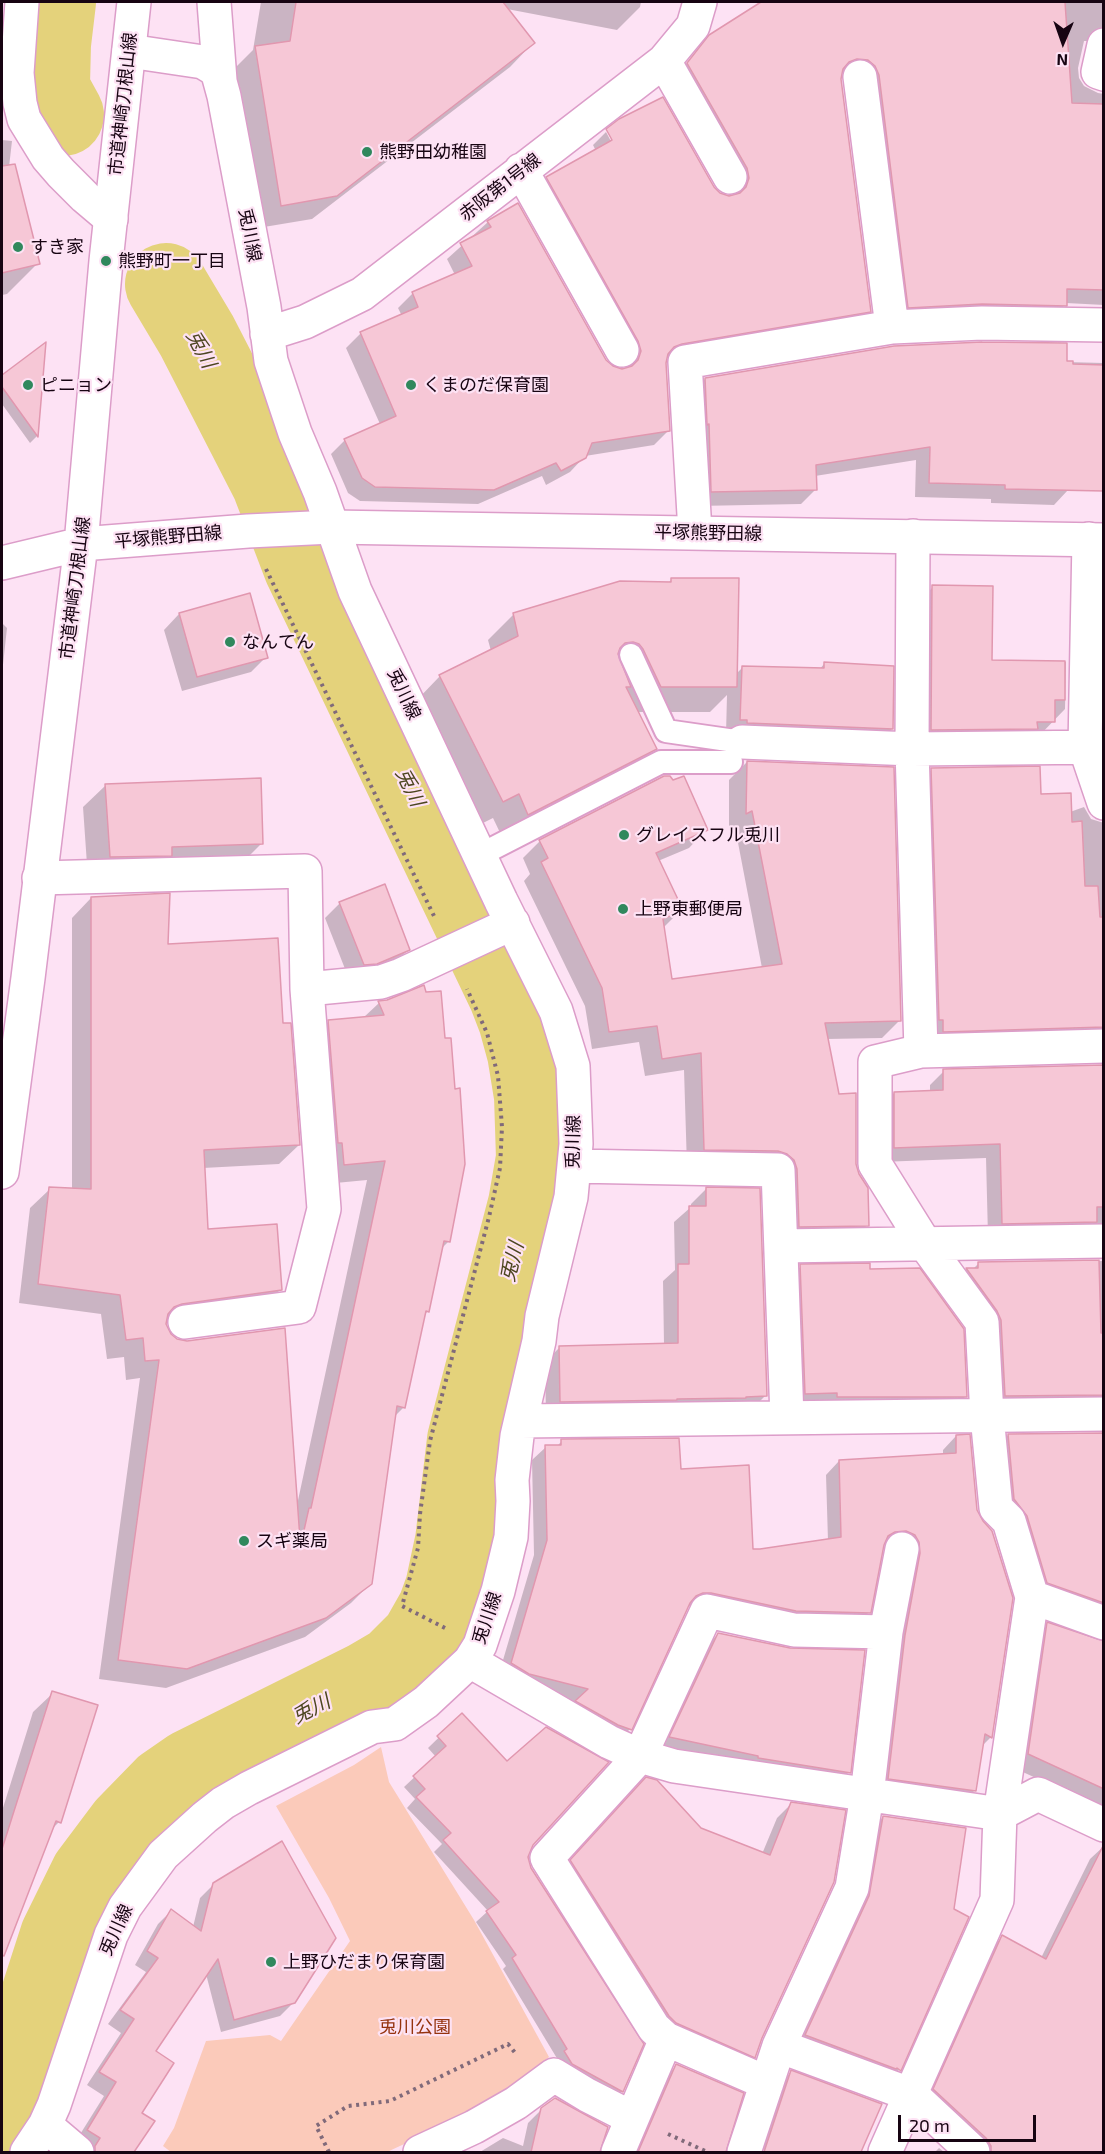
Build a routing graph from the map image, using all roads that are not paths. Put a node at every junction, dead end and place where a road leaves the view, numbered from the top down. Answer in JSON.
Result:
{"nodes":[{"id":1,"x":22,"y":2,"type":"edge"},
{"id":2,"x":134,"y":2,"type":"edge"},
{"id":3,"x":214,"y":2,"type":"edge"},
{"id":4,"x":700,"y":2,"type":"edge"},
{"id":5,"x":1104,"y":45,"type":"edge"},
{"id":6,"x":129,"y":51,"type":"junction"},
{"id":7,"x":664,"y":61,"type":"junction"},
{"id":8,"x":1104,"y":74,"type":"edge"},
{"id":9,"x":860,"y":77,"type":"dead end"},
{"id":10,"x":220,"y":80,"type":"junction"},
{"id":11,"x":521,"y":170,"type":"junction"},
{"id":12,"x":730,"y":177,"type":"dead end"},
{"id":13,"x":111,"y":219,"type":"junction"},
{"id":14,"x":1104,"y":325,"type":"edge"},
{"id":15,"x":892,"y":327,"type":"junction"},
{"id":16,"x":267,"y":334,"type":"junction"},
{"id":17,"x":622,"y":350,"type":"dead end"},
{"id":18,"x":322,"y":527,"type":"junction"},
{"id":19,"x":695,"y":532,"type":"junction"},
{"id":20,"x":913,"y":536,"type":"junction"},
{"id":21,"x":1096,"y":540,"type":"edge"},
{"id":22,"x":81,"y":544,"type":"junction"},
{"id":23,"x":2,"y":563,"type":"edge"},
{"id":24,"x":631,"y":655,"type":"dead end"},
{"id":25,"x":1094,"y":747,"type":"edge"},
{"id":26,"x":912,"y":749,"type":"junction"},
{"id":27,"x":736,"y":752,"type":"junction"},
{"id":28,"x":1104,"y":803,"type":"edge"},
{"id":29,"x":480,"y":855,"type":"junction"},
{"id":30,"x":39,"y":878,"type":"junction"},
{"id":31,"x":505,"y":927,"type":"junction"},
{"id":32,"x":307,"y":989,"type":"junction"},
{"id":33,"x":1104,"y":1046,"type":"edge"},
{"id":34,"x":921,"y":1051,"type":"junction"},
{"id":35,"x":574,"y":1166,"type":"junction"},
{"id":36,"x":2,"y":1172,"type":"edge"},
{"id":37,"x":1104,"y":1241,"type":"edge"},
{"id":38,"x":924,"y":1244,"type":"junction"},
{"id":39,"x":781,"y":1246,"type":"junction"},
{"id":40,"x":185,"y":1322,"type":"dead end"},
{"id":41,"x":1104,"y":1414,"type":"edge"},
{"id":42,"x":987,"y":1416,"type":"junction"},
{"id":43,"x":787,"y":1418,"type":"junction"},
{"id":44,"x":520,"y":1421,"type":"junction"},
{"id":45,"x":902,"y":1549,"type":"dead end"},
{"id":46,"x":1032,"y":1597,"type":"junction"},
{"id":47,"x":1104,"y":1623,"type":"edge"},
{"id":48,"x":886,"y":1632,"type":"junction"},
{"id":49,"x":470,"y":1661,"type":"junction"},
{"id":50,"x":640,"y":1756,"type":"junction"},
{"id":51,"x":867,"y":1795,"type":"junction"},
{"id":52,"x":1000,"y":1814,"type":"junction"},
{"id":53,"x":1104,"y":1825,"type":"edge"},
{"id":54,"x":666,"y":2038,"type":"junction"},
{"id":55,"x":779,"y":2046,"type":"junction"},
{"id":56,"x":767,"y":2083,"type":"junction"},
{"id":57,"x":912,"y":2095,"type":"junction"},
{"id":58,"x":632,"y":2118,"type":"junction"},
{"id":59,"x":45,"y":2125,"type":"junction"},
{"id":60,"x":27,"y":2152,"type":"edge"},
{"id":61,"x":77,"y":2152,"type":"edge"},
{"id":62,"x":420,"y":2152,"type":"edge"},
{"id":63,"x":618,"y":2152,"type":"edge"},
{"id":64,"x":744,"y":2152,"type":"edge"},
{"id":65,"x":885,"y":2152,"type":"edge"},
{"id":66,"x":973,"y":2152,"type":"edge"}],
"edges":[{"from":1,"to":13,"type":"street"},
{"from":2,"to":6,"type":"street","name":"市道神崎刀根山線"},
{"from":3,"to":10,"type":"street","name":"兎川線"},
{"from":4,"to":7,"type":"street","name":"赤阪第1号線"},
{"from":5,"to":8,"type":"street"},
{"from":6,"to":10,"type":"street"},
{"from":6,"to":13,"type":"street","name":"市道神崎刀根山線"},
{"from":7,"to":11,"type":"street","name":"赤阪第1号線"},
{"from":7,"to":12,"type":"street"},
{"from":9,"to":15,"type":"street"},
{"from":10,"to":16,"type":"street","name":"兎川線"},
{"from":11,"to":16,"type":"street","name":"赤阪第1号線"},
{"from":11,"to":17,"type":"street"},
{"from":13,"to":22,"type":"street","name":"市道神崎刀根山線"},
{"from":14,"to":15,"type":"street"},
{"from":15,"to":19,"type":"street"},
{"from":16,"to":18,"type":"street","name":"兎川線"},
{"from":18,"to":19,"type":"street","name":"平塚熊野田線"},
{"from":18,"to":22,"type":"street","name":"平塚熊野田線"},
{"from":18,"to":29,"type":"street","name":"兎川線"},
{"from":19,"to":20,"type":"street","name":"平塚熊野田線"},
{"from":20,"to":21,"type":"street","name":"平塚熊野田線"},
{"from":20,"to":26,"type":"street"},
{"from":21,"to":25,"type":"street"},
{"from":22,"to":23,"type":"street","name":"平塚熊野田線"},
{"from":22,"to":30,"type":"street","name":"市道神崎刀根山線"},
{"from":24,"to":27,"type":"lane"},
{"from":25,"to":26,"type":"street"},
{"from":25,"to":28,"type":"street"},
{"from":26,"to":27,"type":"street"},
{"from":26,"to":34,"type":"street"},
{"from":27,"to":29,"type":"lane"},
{"from":29,"to":31,"type":"street","name":"兎川線"},
{"from":30,"to":32,"type":"street"},
{"from":30,"to":36,"type":"street","name":"市道神崎刀根山線"},
{"from":31,"to":32,"type":"street"},
{"from":31,"to":35,"type":"street","name":"兎川線"},
{"from":32,"to":40,"type":"street"},
{"from":33,"to":34,"type":"street"},
{"from":34,"to":38,"type":"street"},
{"from":35,"to":39,"type":"street"},
{"from":35,"to":44,"type":"street","name":"兎川線"},
{"from":37,"to":38,"type":"street"},
{"from":38,"to":39,"type":"street"},
{"from":38,"to":42,"type":"street"},
{"from":39,"to":43,"type":"street"},
{"from":41,"to":42,"type":"street"},
{"from":42,"to":43,"type":"street"},
{"from":42,"to":46,"type":"street"},
{"from":43,"to":44,"type":"street"},
{"from":44,"to":49,"type":"street","name":"兎川線"},
{"from":45,"to":48,"type":"street"},
{"from":46,"to":47,"type":"street"},
{"from":46,"to":52,"type":"street"},
{"from":48,"to":50,"type":"street"},
{"from":48,"to":51,"type":"street"},
{"from":49,"to":50,"type":"street"},
{"from":49,"to":59,"type":"street","name":"兎川線"},
{"from":50,"to":51,"type":"street"},
{"from":50,"to":54,"type":"street"},
{"from":51,"to":52,"type":"street"},
{"from":51,"to":55,"type":"street"},
{"from":52,"to":53,"type":"street"},
{"from":52,"to":57,"type":"street"},
{"from":54,"to":56,"type":"street"},
{"from":54,"to":58,"type":"street"},
{"from":55,"to":56,"type":"street"},
{"from":55,"to":57,"type":"street"},
{"from":56,"to":64,"type":"street"},
{"from":57,"to":65,"type":"street"},
{"from":57,"to":66,"type":"street"},
{"from":58,"to":62,"type":"street"},
{"from":58,"to":63,"type":"street"},
{"from":59,"to":60,"type":"street","name":"兎川線"},
{"from":59,"to":61,"type":"street"}]}
